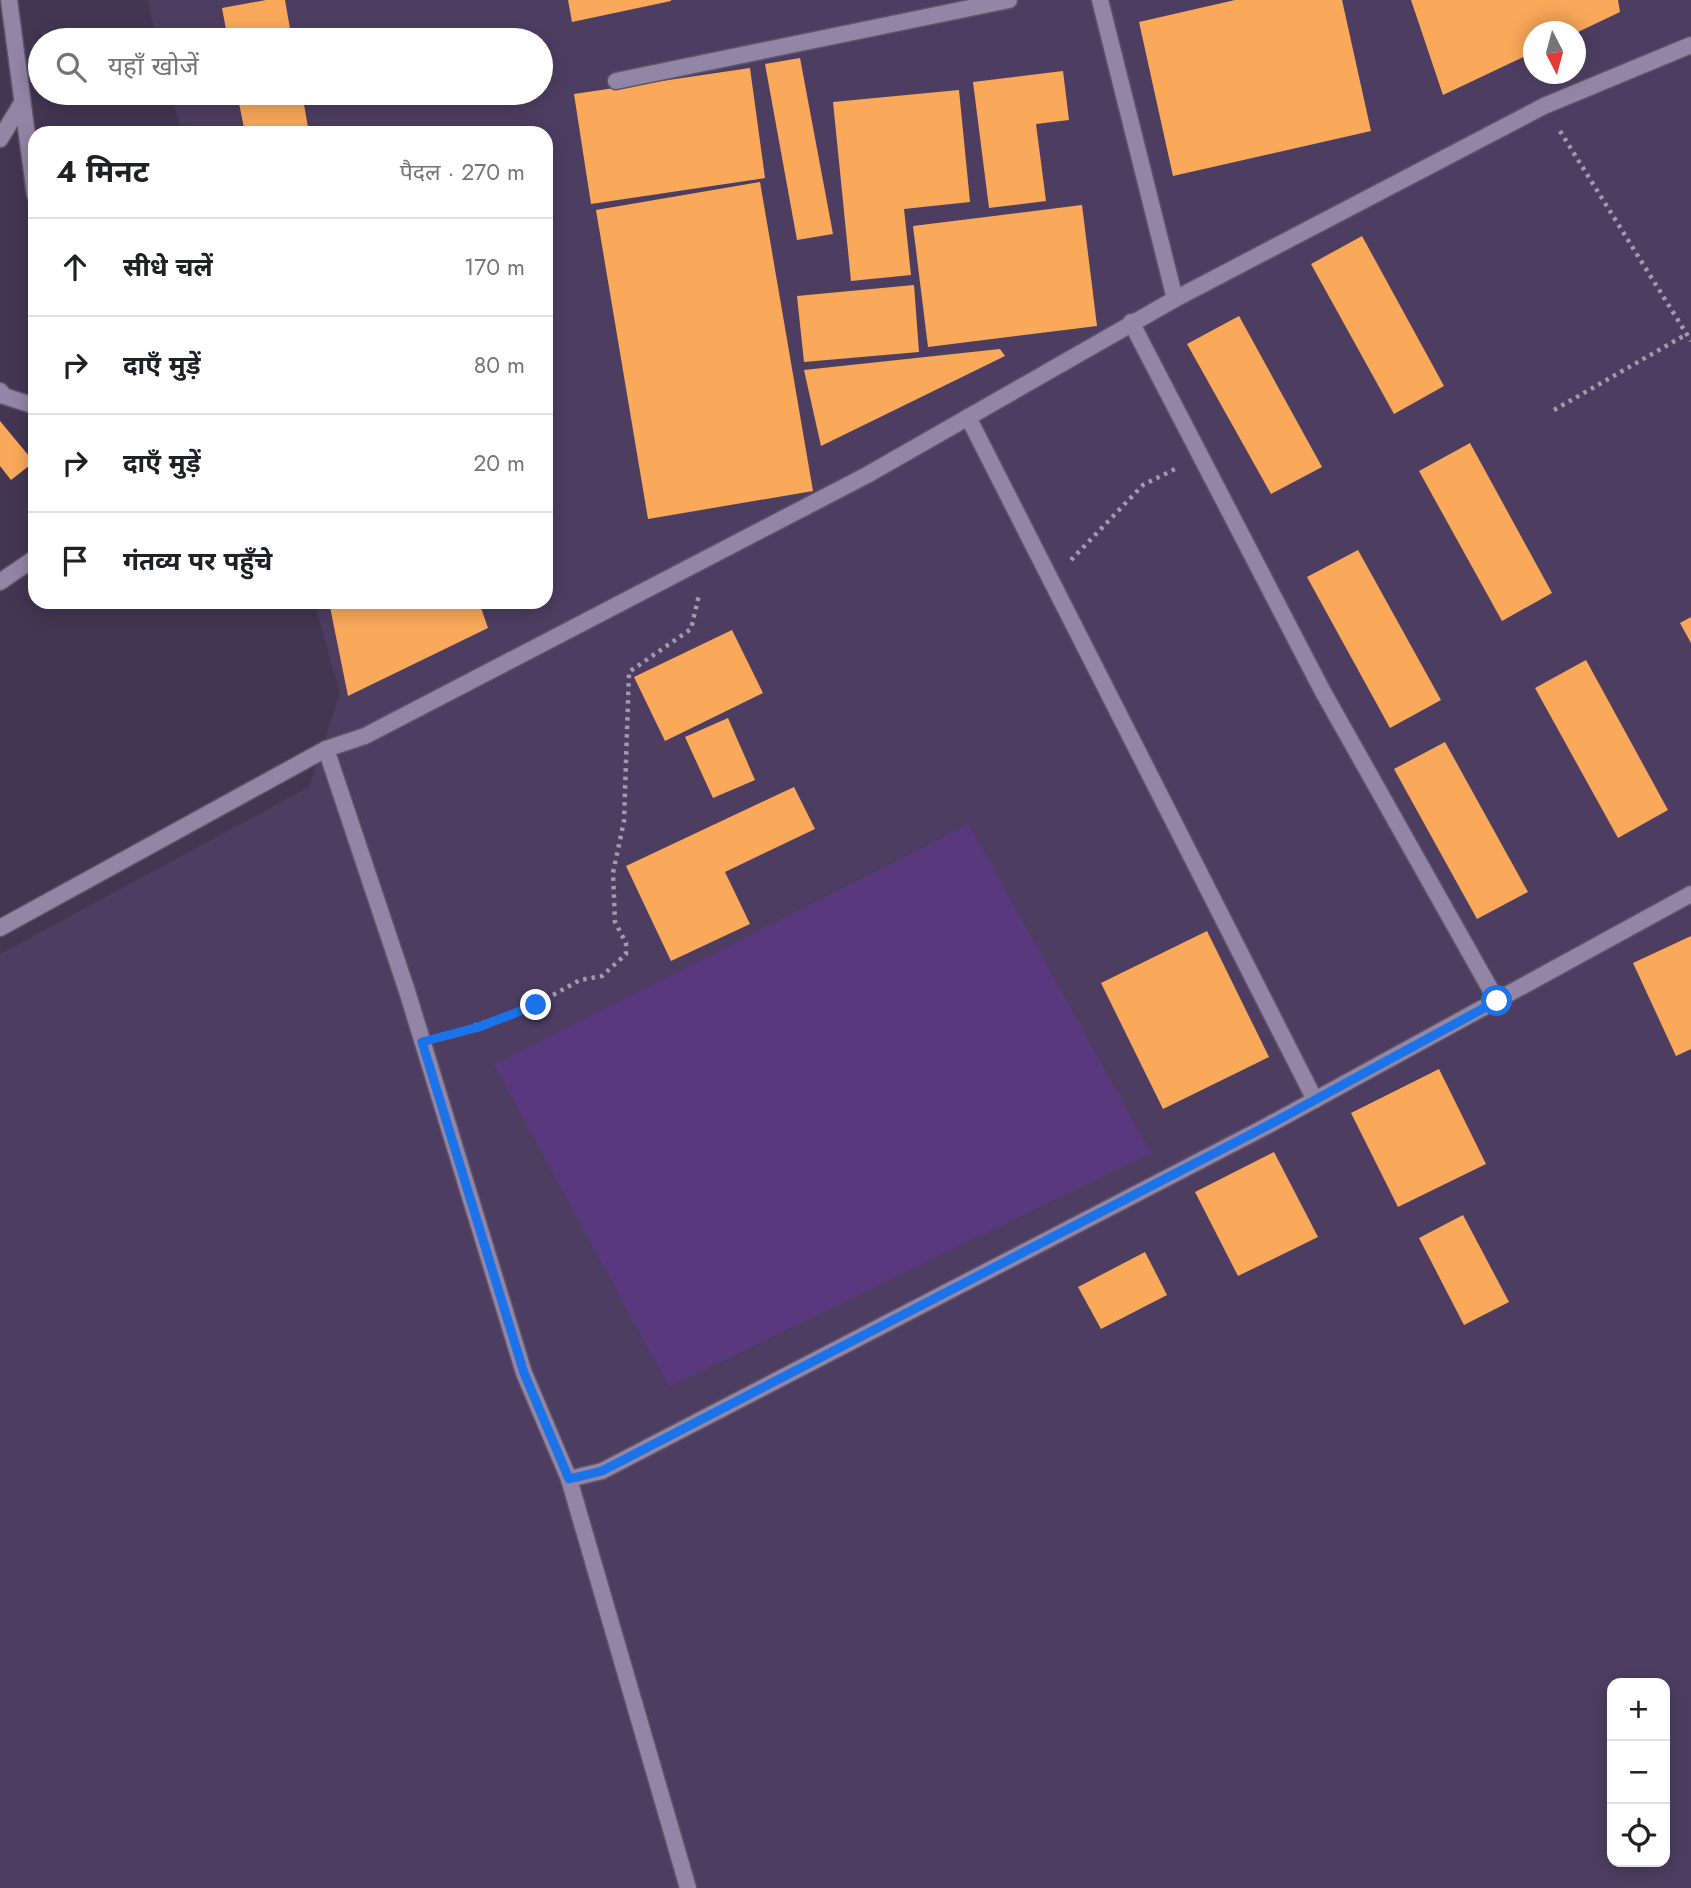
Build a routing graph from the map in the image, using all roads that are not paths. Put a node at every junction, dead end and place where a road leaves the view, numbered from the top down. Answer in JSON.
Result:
{"nodes":[{"id":1,"x":9,"y":0,"type":"edge"},
{"id":2,"x":1009,"y":0,"type":"edge"},
{"id":3,"x":1100,"y":0,"type":"edge"},
{"id":4,"x":1691,"y":44,"type":"edge"},
{"id":5,"x":616,"y":80,"type":"dead end"},
{"id":6,"x":22,"y":103,"type":"junction"},
{"id":7,"x":0,"y":139,"type":"edge"},
{"id":8,"x":28,"y":145,"type":"edge"},
{"id":9,"x":1175,"y":299,"type":"junction"},
{"id":10,"x":1131,"y":322,"type":"junction"},
{"id":11,"x":0,"y":391,"type":"edge"},
{"id":12,"x":28,"y":404,"type":"edge"},
{"id":13,"x":968,"y":417,"type":"junction"},
{"id":14,"x":28,"y":563,"type":"edge"},
{"id":15,"x":0,"y":582,"type":"edge"},
{"id":16,"x":326,"y":749,"type":"junction"},
{"id":17,"x":1691,"y":894,"type":"edge"},
{"id":18,"x":0,"y":928,"type":"edge"},
{"id":19,"x":1497,"y":1001,"type":"junction"},
{"id":20,"x":1315,"y":1100,"type":"junction"},
{"id":21,"x":569,"y":1479,"type":"junction"},
{"id":22,"x":688,"y":1888,"type":"edge"}],
"edges":[{"from":1,"to":6,"type":"lane"},
{"from":2,"to":5,"type":"lane"},
{"from":3,"to":9,"type":"lane"},
{"from":4,"to":9,"type":"lane"},
{"from":6,"to":7,"type":"lane"},
{"from":6,"to":8,"type":"lane"},
{"from":9,"to":10,"type":"lane"},
{"from":10,"to":13,"type":"lane"},
{"from":10,"to":19,"type":"lane"},
{"from":11,"to":12,"type":"lane"},
{"from":13,"to":16,"type":"lane"},
{"from":13,"to":20,"type":"lane"},
{"from":14,"to":15,"type":"lane"},
{"from":16,"to":18,"type":"lane"},
{"from":16,"to":21,"type":"lane"},
{"from":17,"to":19,"type":"lane"},
{"from":19,"to":20,"type":"lane"},
{"from":20,"to":21,"type":"lane"},
{"from":21,"to":22,"type":"lane"}]}
